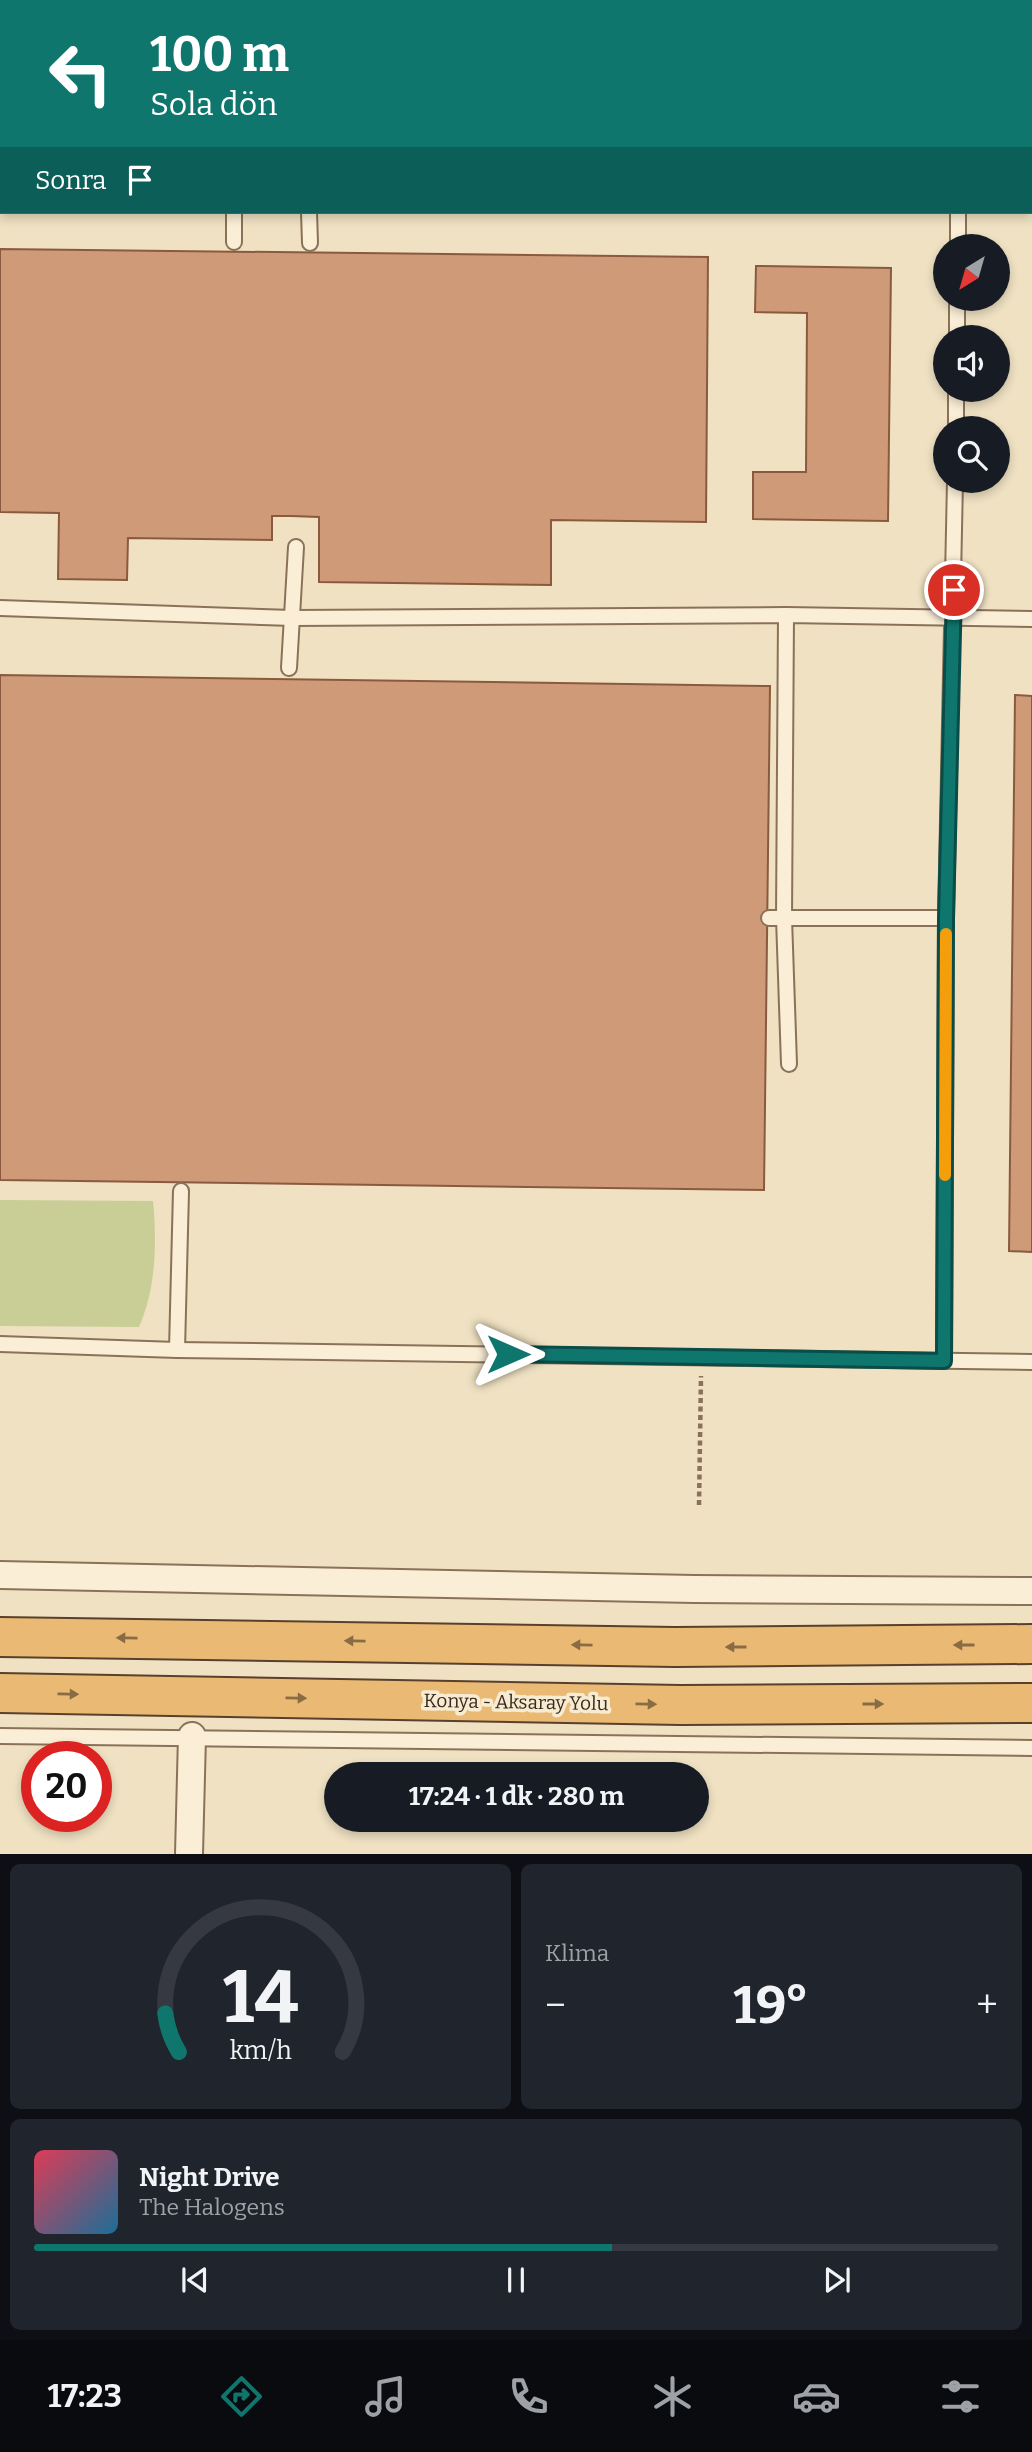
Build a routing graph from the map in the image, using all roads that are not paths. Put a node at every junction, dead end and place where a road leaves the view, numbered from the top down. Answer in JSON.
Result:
{"nodes":[{"id":1,"x":234,"y":214,"type":"edge"},
{"id":2,"x":309,"y":214,"type":"edge"},
{"id":3,"x":958,"y":214,"type":"edge"},
{"id":4,"x":958,"y":234,"type":"edge"},
{"id":5,"x":234,"y":242,"type":"dead end"},
{"id":6,"x":310,"y":243,"type":"dead end"},
{"id":7,"x":955,"y":493,"type":"edge"},
{"id":8,"x":296,"y":547,"type":"dead end"},
{"id":9,"x":0,"y":608,"type":"edge"},
{"id":10,"x":786,"y":615,"type":"junction"},
{"id":11,"x":292,"y":618,"type":"junction"},
{"id":12,"x":954,"y":618,"type":"junction"},
{"id":13,"x":1032,"y":619,"type":"edge"},
{"id":14,"x":289,"y":668,"type":"dead end"},
{"id":15,"x":769,"y":918,"type":"dead end"},
{"id":16,"x":784,"y":918,"type":"junction"},
{"id":17,"x":946,"y":918,"type":"junction"},
{"id":18,"x":789,"y":1064,"type":"dead end"},
{"id":19,"x":181,"y":1191,"type":"dead end"},
{"id":20,"x":0,"y":1344,"type":"edge"},
{"id":21,"x":177,"y":1350,"type":"junction"},
{"id":22,"x":944,"y":1361,"type":"junction"},
{"id":23,"x":1032,"y":1362,"type":"edge"},
{"id":24,"x":0,"y":1575,"type":"edge"},
{"id":25,"x":1032,"y":1591,"type":"edge"},
{"id":26,"x":0,"y":1637,"type":"edge"},
{"id":27,"x":1032,"y":1644,"type":"edge"},
{"id":28,"x":0,"y":1693,"type":"edge"},
{"id":29,"x":1032,"y":1703,"type":"edge"},
{"id":30,"x":0,"y":1736,"type":"edge"},
{"id":31,"x":192,"y":1736,"type":"junction"},
{"id":32,"x":1032,"y":1748,"type":"edge"},
{"id":33,"x":189,"y":1853,"type":"edge"}],
"edges":[{"from":1,"to":5,"type":"lane"},
{"from":2,"to":6,"type":"lane"},
{"from":3,"to":4,"type":"lane"},
{"from":7,"to":12,"type":"lane"},
{"from":8,"to":11,"type":"lane"},
{"from":9,"to":11,"type":"lane"},
{"from":10,"to":11,"type":"lane"},
{"from":10,"to":12,"type":"lane"},
{"from":10,"to":16,"type":"lane"},
{"from":11,"to":14,"type":"lane"},
{"from":12,"to":13,"type":"lane"},
{"from":12,"to":17,"type":"lane"},
{"from":15,"to":16,"type":"lane"},
{"from":16,"to":17,"type":"lane"},
{"from":16,"to":18,"type":"lane"},
{"from":17,"to":22,"type":"lane"},
{"from":19,"to":21,"type":"lane"},
{"from":20,"to":21,"type":"lane"},
{"from":21,"to":22,"type":"lane"},
{"from":22,"to":23,"type":"lane"},
{"from":24,"to":25,"type":"street"},
{"from":27,"to":26,"type":"highway","one_way":true},
{"from":28,"to":29,"type":"highway","name":"Konya - Aksaray Yolu","one_way":true},
{"from":30,"to":31,"type":"lane"},
{"from":31,"to":32,"type":"lane"},
{"from":31,"to":33,"type":"street"}]}
